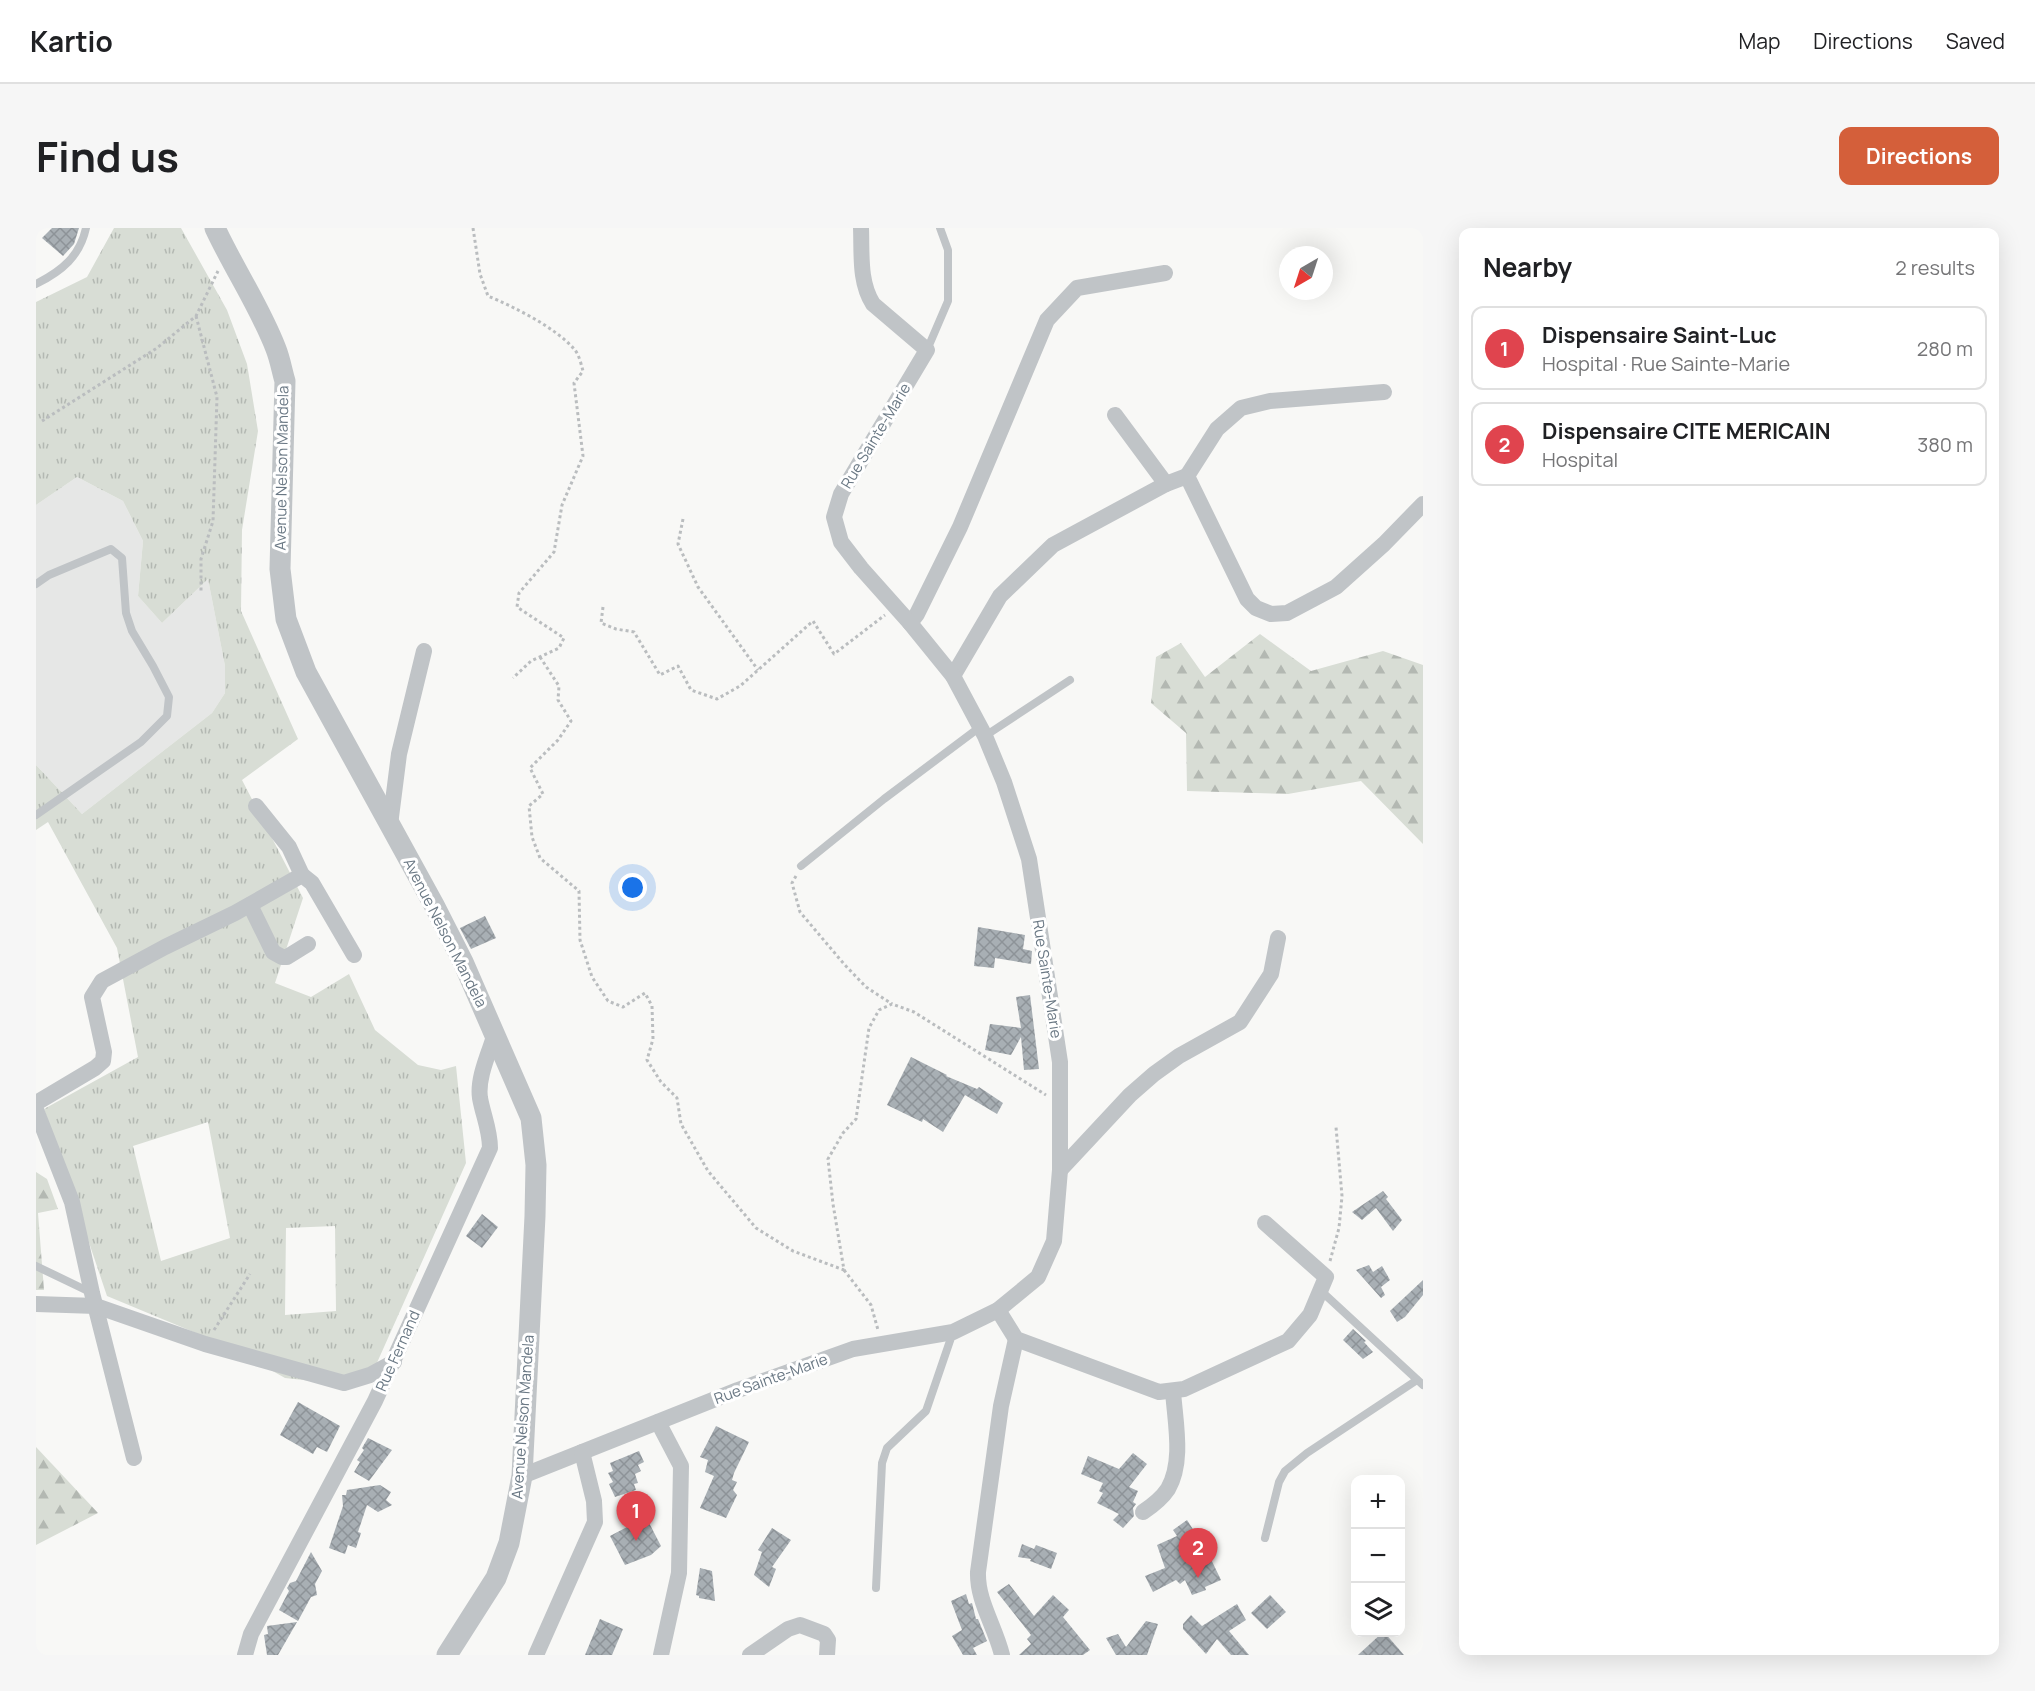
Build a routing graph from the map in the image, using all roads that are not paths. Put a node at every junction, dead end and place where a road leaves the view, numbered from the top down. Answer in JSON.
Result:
{"nodes":[{"id":1,"x":87,"y":228,"type":"edge"},
{"id":2,"x":215,"y":228,"type":"edge"},
{"id":3,"x":861,"y":228,"type":"edge"},
{"id":4,"x":940,"y":228,"type":"edge"},
{"id":5,"x":1165,"y":273,"type":"dead end"},
{"id":6,"x":36,"y":284,"type":"edge"},
{"id":7,"x":927,"y":350,"type":"junction"},
{"id":8,"x":1384,"y":392,"type":"dead end"},
{"id":9,"x":1114,"y":415,"type":"dead end"},
{"id":10,"x":1187,"y":476,"type":"junction"},
{"id":11,"x":1166,"y":484,"type":"junction"},
{"id":12,"x":1423,"y":504,"type":"edge"},
{"id":13,"x":36,"y":584,"type":"edge"},
{"id":14,"x":910,"y":623,"type":"junction"},
{"id":15,"x":424,"y":651,"type":"dead end"},
{"id":16,"x":953,"y":676,"type":"junction"},
{"id":17,"x":1070,"y":680,"type":"dead end"},
{"id":18,"x":983,"y":731,"type":"junction"},
{"id":19,"x":256,"y":806,"type":"dead end"},
{"id":20,"x":36,"y":815,"type":"edge"},
{"id":21,"x":390,"y":825,"type":"junction"},
{"id":22,"x":801,"y":866,"type":"road end"},
{"id":23,"x":302,"y":875,"type":"junction"},
{"id":24,"x":250,"y":905,"type":"junction"},
{"id":25,"x":1278,"y":938,"type":"dead end"},
{"id":26,"x":308,"y":944,"type":"dead end"},
{"id":27,"x":354,"y":955,"type":"dead end"},
{"id":28,"x":495,"y":1034,"type":"junction"},
{"id":29,"x":36,"y":1103,"type":"edge"},
{"id":30,"x":36,"y":1110,"type":"edge"},
{"id":31,"x":1060,"y":1170,"type":"junction"},
{"id":32,"x":1265,"y":1223,"type":"dead end"},
{"id":33,"x":36,"y":1266,"type":"edge"},
{"id":34,"x":1323,"y":1284,"type":"junction"},
{"id":35,"x":94,"y":1299,"type":"junction"},
{"id":36,"x":36,"y":1304,"type":"edge"},
{"id":37,"x":998,"y":1310,"type":"junction"},
{"id":38,"x":953,"y":1332,"type":"junction"},
{"id":39,"x":1016,"y":1339,"type":"junction"},
{"id":40,"x":394,"y":1362,"type":"junction"},
{"id":41,"x":1420,"y":1383,"type":"edge"},
{"id":42,"x":1173,"y":1391,"type":"junction"},
{"id":43,"x":658,"y":1422,"type":"junction"},
{"id":44,"x":582,"y":1452,"type":"junction"},
{"id":45,"x":135,"y":1458,"type":"dead end"},
{"id":46,"x":522,"y":1476,"type":"junction"},
{"id":47,"x":1143,"y":1512,"type":"dead end"},
{"id":48,"x":1265,"y":1538,"type":"dead end"},
{"id":49,"x":876,"y":1588,"type":"dead end"},
{"id":50,"x":245,"y":1655,"type":"edge"},
{"id":51,"x":447,"y":1655,"type":"edge"},
{"id":52,"x":536,"y":1655,"type":"edge"},
{"id":53,"x":661,"y":1655,"type":"edge"},
{"id":54,"x":750,"y":1655,"type":"edge"},
{"id":55,"x":827,"y":1655,"type":"edge"},
{"id":56,"x":1002,"y":1655,"type":"edge"}],
"edges":[{"from":1,"to":6,"type":"lane"},
{"from":2,"to":21,"type":"street","name":"Avenue Nelson Mandela"},
{"from":3,"to":7,"type":"street"},
{"from":4,"to":7,"type":"lane"},
{"from":5,"to":14,"type":"street"},
{"from":7,"to":14,"type":"street","name":"Rue Sainte-Marie"},
{"from":8,"to":10,"type":"street"},
{"from":9,"to":11,"type":"street"},
{"from":10,"to":11,"type":"street"},
{"from":10,"to":12,"type":"street"},
{"from":11,"to":16,"type":"street"},
{"from":13,"to":20,"type":"lane"},
{"from":14,"to":16,"type":"street","name":"Rue Sainte-Marie"},
{"from":15,"to":21,"type":"street"},
{"from":16,"to":18,"type":"street","name":"Rue Sainte-Marie"},
{"from":17,"to":18,"type":"lane"},
{"from":18,"to":22,"type":"lane"},
{"from":18,"to":31,"type":"street","name":"Rue Sainte-Marie"},
{"from":19,"to":23,"type":"street"},
{"from":21,"to":28,"type":"street","name":"Avenue Nelson Mandela"},
{"from":23,"to":24,"type":"street"},
{"from":23,"to":27,"type":"street"},
{"from":24,"to":26,"type":"street"},
{"from":24,"to":29,"type":"street"},
{"from":25,"to":31,"type":"street"},
{"from":28,"to":40,"type":"street","name":"Rue Fernand"},
{"from":28,"to":46,"type":"street","name":"Avenue Nelson Mandela"},
{"from":30,"to":35,"type":"street"},
{"from":31,"to":37,"type":"street","name":"Rue Sainte-Marie"},
{"from":32,"to":34,"type":"street"},
{"from":33,"to":35,"type":"lane"},
{"from":34,"to":41,"type":"lane"},
{"from":34,"to":42,"type":"street"},
{"from":35,"to":36,"type":"street"},
{"from":35,"to":40,"type":"street"},
{"from":35,"to":45,"type":"street"},
{"from":37,"to":38,"type":"street","name":"Rue Sainte-Marie"},
{"from":37,"to":39,"type":"street"},
{"from":38,"to":43,"type":"street","name":"Rue Sainte-Marie"},
{"from":38,"to":49,"type":"lane"},
{"from":39,"to":42,"type":"street"},
{"from":39,"to":56,"type":"street"},
{"from":40,"to":50,"type":"street","name":"Rue Fernand"},
{"from":41,"to":48,"type":"lane"},
{"from":42,"to":47,"type":"street"},
{"from":43,"to":44,"type":"street","name":"Rue Sainte-Marie"},
{"from":43,"to":53,"type":"street"},
{"from":44,"to":46,"type":"street","name":"Rue Sainte-Marie"},
{"from":44,"to":52,"type":"street"},
{"from":46,"to":51,"type":"street","name":"Avenue Nelson Mandela"},
{"from":54,"to":55,"type":"street"}]}
